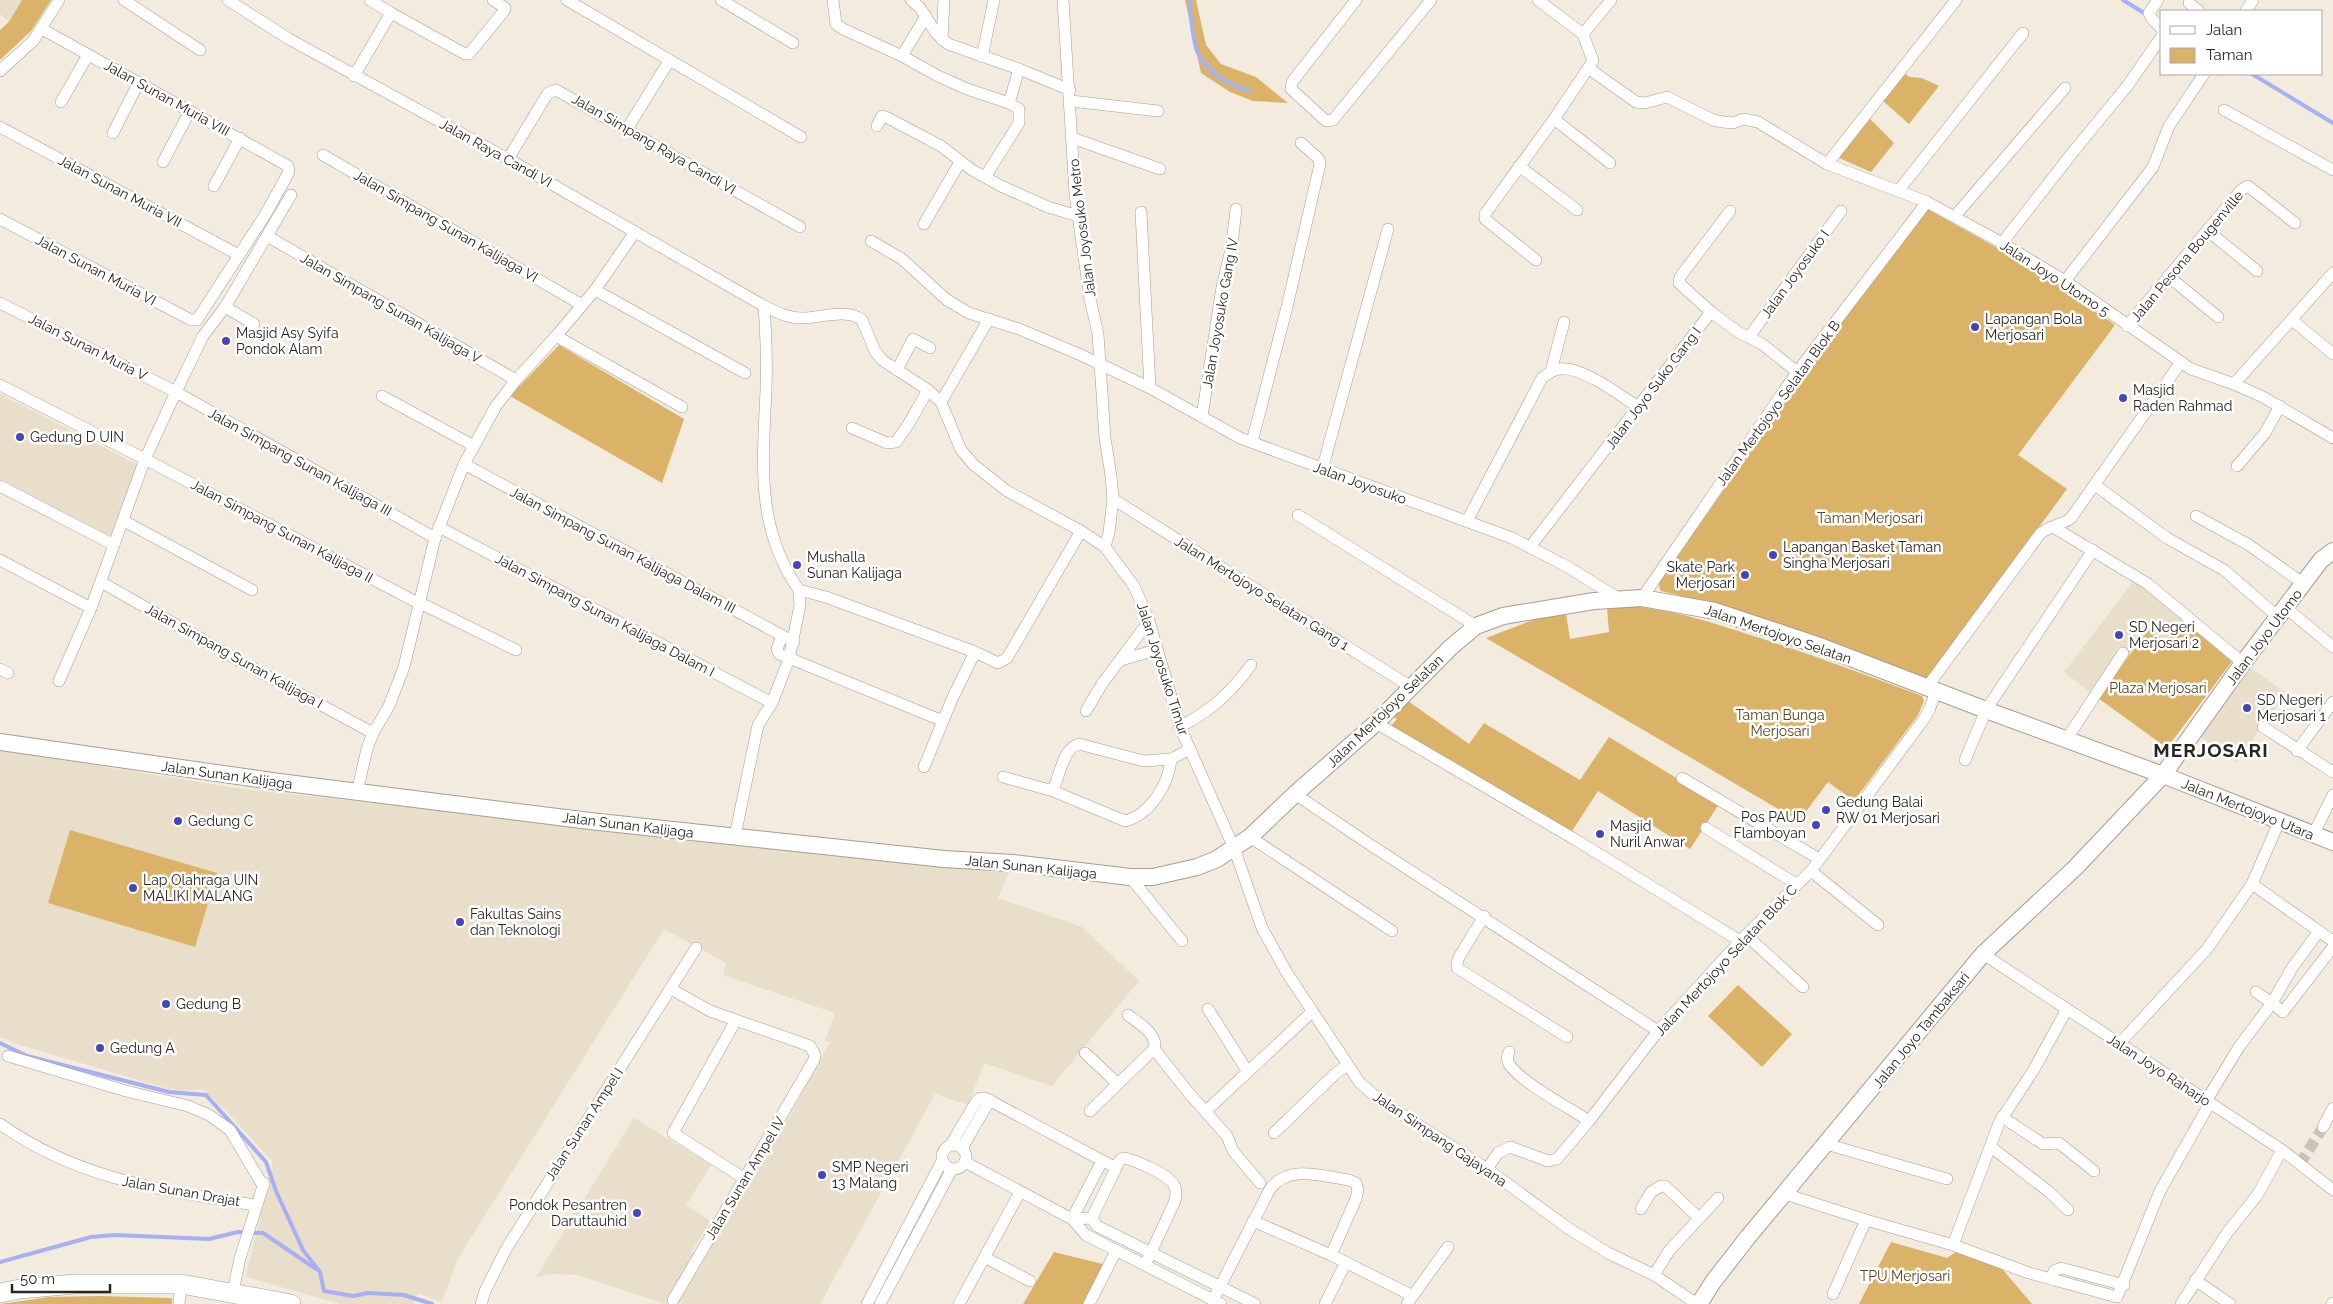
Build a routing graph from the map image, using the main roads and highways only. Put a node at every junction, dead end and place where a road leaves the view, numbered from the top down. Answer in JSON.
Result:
{"nodes":[{"id":1,"x":2333,"y":551,"type":"edge"},
{"id":2,"x":0,"y":742,"type":"edge"},
{"id":3,"x":2163,"y":775,"type":"junction"},
{"id":4,"x":1250,"y":837,"type":"joint"},
{"id":5,"x":2333,"y":842,"type":"edge"},
{"id":6,"x":0,"y":1293,"type":"edge"},
{"id":7,"x":291,"y":1304,"type":"edge"},
{"id":8,"x":1698,"y":1304,"type":"edge"}],
"edges":[{"from":1,"to":3,"type":"main road","name":"Jalan Joyo Utomo"},
{"from":2,"to":4,"type":"main road","name":"Jalan Sunan Kalijaga"},
{"from":3,"to":4,"type":"main road","name":"Jalan Mertojoyo Selatan"},
{"from":3,"to":5,"type":"main road","name":"Jalan Mertojoyo Utara"},
{"from":3,"to":8,"type":"main road","name":"Jalan Joyo Tambaksari"},
{"from":6,"to":7,"type":"main road"}]}
